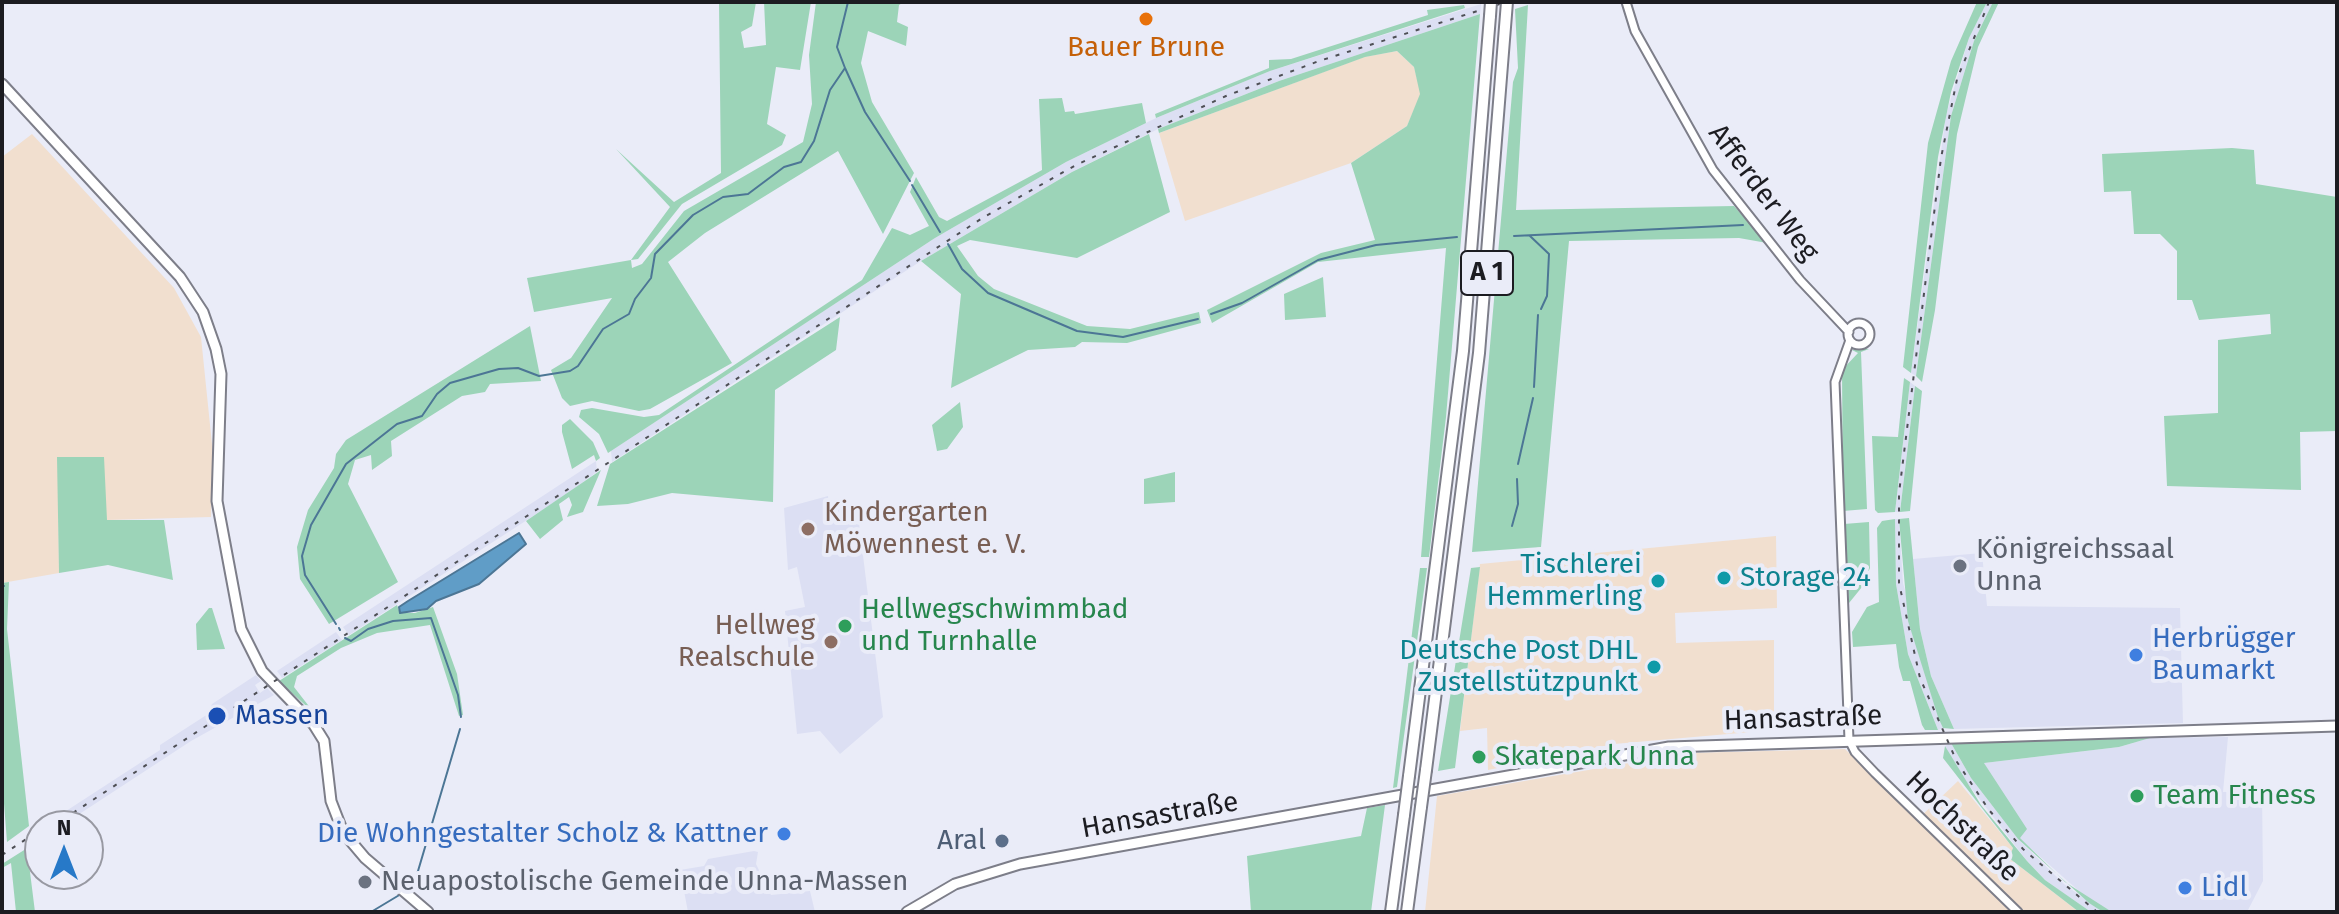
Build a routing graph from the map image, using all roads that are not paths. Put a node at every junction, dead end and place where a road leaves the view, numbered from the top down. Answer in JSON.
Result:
{"nodes":[{"id":1,"x":1491,"y":2,"type":"edge"},
{"id":2,"x":1626,"y":2,"type":"edge"},
{"id":3,"x":1507,"y":7,"type":"edge"},
{"id":4,"x":2,"y":84,"type":"edge"},
{"id":5,"x":1836,"y":315,"type":"junction"},
{"id":6,"x":1855,"y":324,"type":"junction"},
{"id":7,"x":1849,"y":336,"type":"junction"},
{"id":8,"x":1860,"y":345,"type":"junction"},
{"id":9,"x":1840,"y":361,"type":"junction"},
{"id":10,"x":2337,"y":726,"type":"edge"},
{"id":11,"x":1866,"y":739,"type":"junction"},
{"id":12,"x":1849,"y":740,"type":"junction"},
{"id":13,"x":1875,"y":773,"type":"junction"},
{"id":14,"x":428,"y":912,"type":"edge"},
{"id":15,"x":907,"y":912,"type":"edge"},
{"id":16,"x":1391,"y":912,"type":"edge"},
{"id":17,"x":1407,"y":912,"type":"edge"},
{"id":18,"x":2018,"y":912,"type":"edge"}],
"edges":[{"from":1,"to":16,"type":"highway","number":"A 1","bridge":true},
{"from":2,"to":5,"type":"street","name":"Afferder Weg"},
{"from":3,"to":17,"type":"highway","number":"A 1","bridge":true},
{"from":4,"to":14,"type":"main road"},
{"from":5,"to":6,"type":"street","name":"Afferder Weg"},
{"from":5,"to":7,"type":"street","name":"Afferder Weg"},
{"from":6,"to":7,"type":"street"},
{"from":6,"to":8,"type":"street"},
{"from":7,"to":8,"type":"street"},
{"from":7,"to":9,"type":"street"},
{"from":8,"to":9,"type":"street"},
{"from":9,"to":12,"type":"street"},
{"from":10,"to":11,"type":"main road","name":"Hansastraße"},
{"from":11,"to":12,"type":"main road","name":"Hansastraße"},
{"from":11,"to":13,"type":"street","name":"Hochstraße"},
{"from":12,"to":13,"type":"street","name":"Hochstraße"},
{"from":12,"to":15,"type":"main road","name":"Hansastraße"},
{"from":13,"to":18,"type":"street","name":"Hochstraße"}]}
